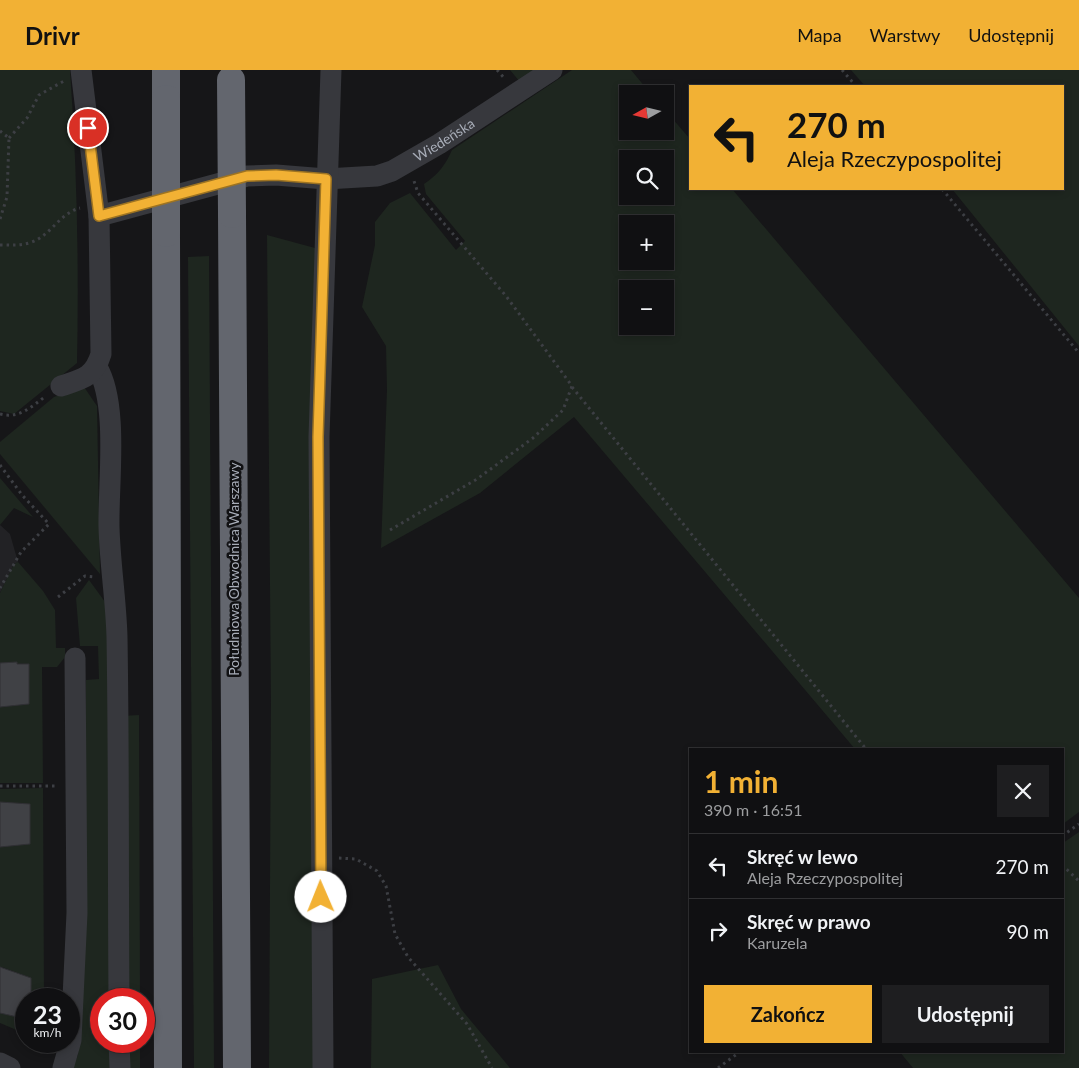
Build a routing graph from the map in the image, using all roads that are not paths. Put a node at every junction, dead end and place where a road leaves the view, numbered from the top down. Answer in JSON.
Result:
{"nodes":[{"id":1,"x":166,"y":70,"type":"edge"},
{"id":2,"x":331,"y":70,"type":"edge"},
{"id":3,"x":552,"y":70,"type":"edge"},
{"id":4,"x":81,"y":71,"type":"edge"},
{"id":5,"x":231,"y":75,"type":"edge"},
{"id":6,"x":326,"y":179,"type":"junction"},
{"id":7,"x":98,"y":210,"type":"junction"},
{"id":8,"x":97,"y":368,"type":"junction"},
{"id":9,"x":61,"y":386,"type":"road end"},
{"id":10,"x":75,"y":658,"type":"dead end"},
{"id":11,"x":119,"y":988,"type":"edge"},
{"id":12,"x":119,"y":1053,"type":"edge"},
{"id":13,"x":0,"y":1063,"type":"edge"},
{"id":14,"x":10,"y":1068,"type":"edge"},
{"id":15,"x":63,"y":1068,"type":"edge"},
{"id":16,"x":120,"y":1068,"type":"edge"},
{"id":17,"x":168,"y":1068,"type":"edge"},
{"id":18,"x":237,"y":1068,"type":"edge"},
{"id":19,"x":323,"y":1068,"type":"edge"}],
"edges":[{"from":1,"to":17,"type":"highway","bridge":true},
{"from":2,"to":6,"type":"street"},
{"from":3,"to":6,"type":"street","name":"Wiedeńska"},
{"from":4,"to":7,"type":"street"},
{"from":5,"to":18,"type":"highway","name":"Południowa Obwodnica Warszawy","bridge":true},
{"from":6,"to":7,"type":"street","name":"Wiedeńska"},
{"from":6,"to":19,"type":"street"},
{"from":7,"to":8,"type":"street"},
{"from":8,"to":9,"type":"street"},
{"from":8,"to":11,"type":"street"},
{"from":10,"to":15,"type":"street"},
{"from":12,"to":16,"type":"street"},
{"from":13,"to":14,"type":"street"}]}
